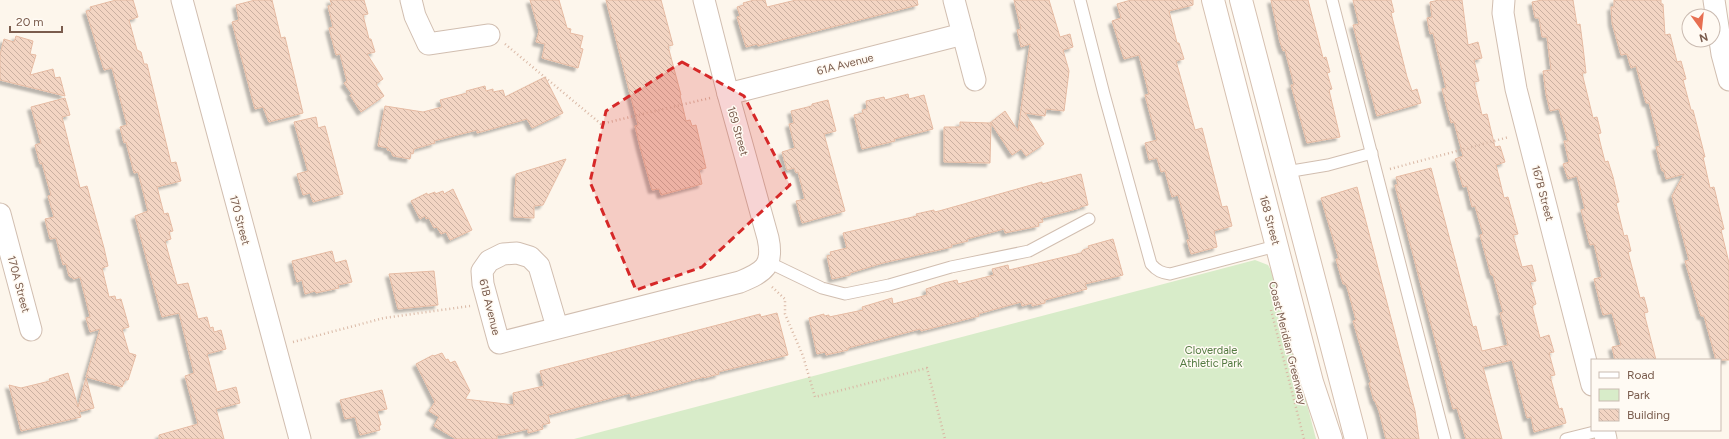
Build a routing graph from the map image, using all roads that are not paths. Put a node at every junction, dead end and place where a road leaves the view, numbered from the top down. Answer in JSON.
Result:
{"nodes":[{"id":1,"x":182,"y":0,"type":"edge"},
{"id":2,"x":411,"y":0,"type":"edge"},
{"id":3,"x":704,"y":0,"type":"edge"},
{"id":4,"x":954,"y":0,"type":"edge"},
{"id":5,"x":1080,"y":0,"type":"edge"},
{"id":6,"x":1213,"y":0,"type":"edge"},
{"id":7,"x":1241,"y":0,"type":"edge"},
{"id":8,"x":1332,"y":0,"type":"edge"},
{"id":9,"x":1504,"y":0,"type":"edge"},
{"id":10,"x":1714,"y":0,"type":"edge"},
{"id":11,"x":963,"y":34,"type":"junction"},
{"id":12,"x":489,"y":35,"type":"road end"},
{"id":13,"x":975,"y":80,"type":"dead end"},
{"id":14,"x":1729,"y":80,"type":"edge"},
{"id":15,"x":728,"y":94,"type":"junction"},
{"id":16,"x":1372,"y":153,"type":"junction"},
{"id":17,"x":1286,"y":172,"type":"junction"},
{"id":18,"x":1089,"y":219,"type":"dead end"},
{"id":19,"x":1,"y":222,"type":"edge"},
{"id":20,"x":1276,"y":246,"type":"junction"},
{"id":21,"x":768,"y":262,"type":"junction"},
{"id":22,"x":557,"y":327,"type":"junction"},
{"id":23,"x":31,"y":330,"type":"dead end"},
{"id":24,"x":1591,"y":380,"type":"edge"},
{"id":25,"x":1599,"y":431,"type":"edge"},
{"id":26,"x":300,"y":439,"type":"edge"},
{"id":27,"x":1331,"y":439,"type":"edge"},
{"id":28,"x":1356,"y":439,"type":"edge"},
{"id":29,"x":1445,"y":439,"type":"edge"},
{"id":30,"x":1566,"y":439,"type":"edge"}],
"edges":[{"from":1,"to":26,"type":"street","name":"170 Street"},
{"from":2,"to":12,"type":"street"},
{"from":3,"to":15,"type":"street","name":"169 Street"},
{"from":4,"to":11,"type":"street"},
{"from":5,"to":20,"type":"lane"},
{"from":6,"to":20,"type":"main road","name":"168 Street"},
{"from":7,"to":17,"type":"main road"},
{"from":8,"to":16,"type":"lane"},
{"from":9,"to":24,"type":"street","name":"167B Street"},
{"from":10,"to":14,"type":"street"},
{"from":11,"to":13,"type":"street"},
{"from":11,"to":15,"type":"street","name":"61A Avenue"},
{"from":15,"to":21,"type":"street","name":"169 Street"},
{"from":16,"to":17,"type":"lane"},
{"from":16,"to":29,"type":"lane"},
{"from":17,"to":28,"type":"main road"},
{"from":18,"to":21,"type":"lane"},
{"from":19,"to":23,"type":"street","name":"170A Street"},
{"from":20,"to":27,"type":"main road","name":"168 Street"},
{"from":21,"to":22,"type":"street","name":"61B Avenue"},
{"from":22,"to":22,"type":"street","name":"61B Avenue"},
{"from":25,"to":30,"type":"lane"}]}
